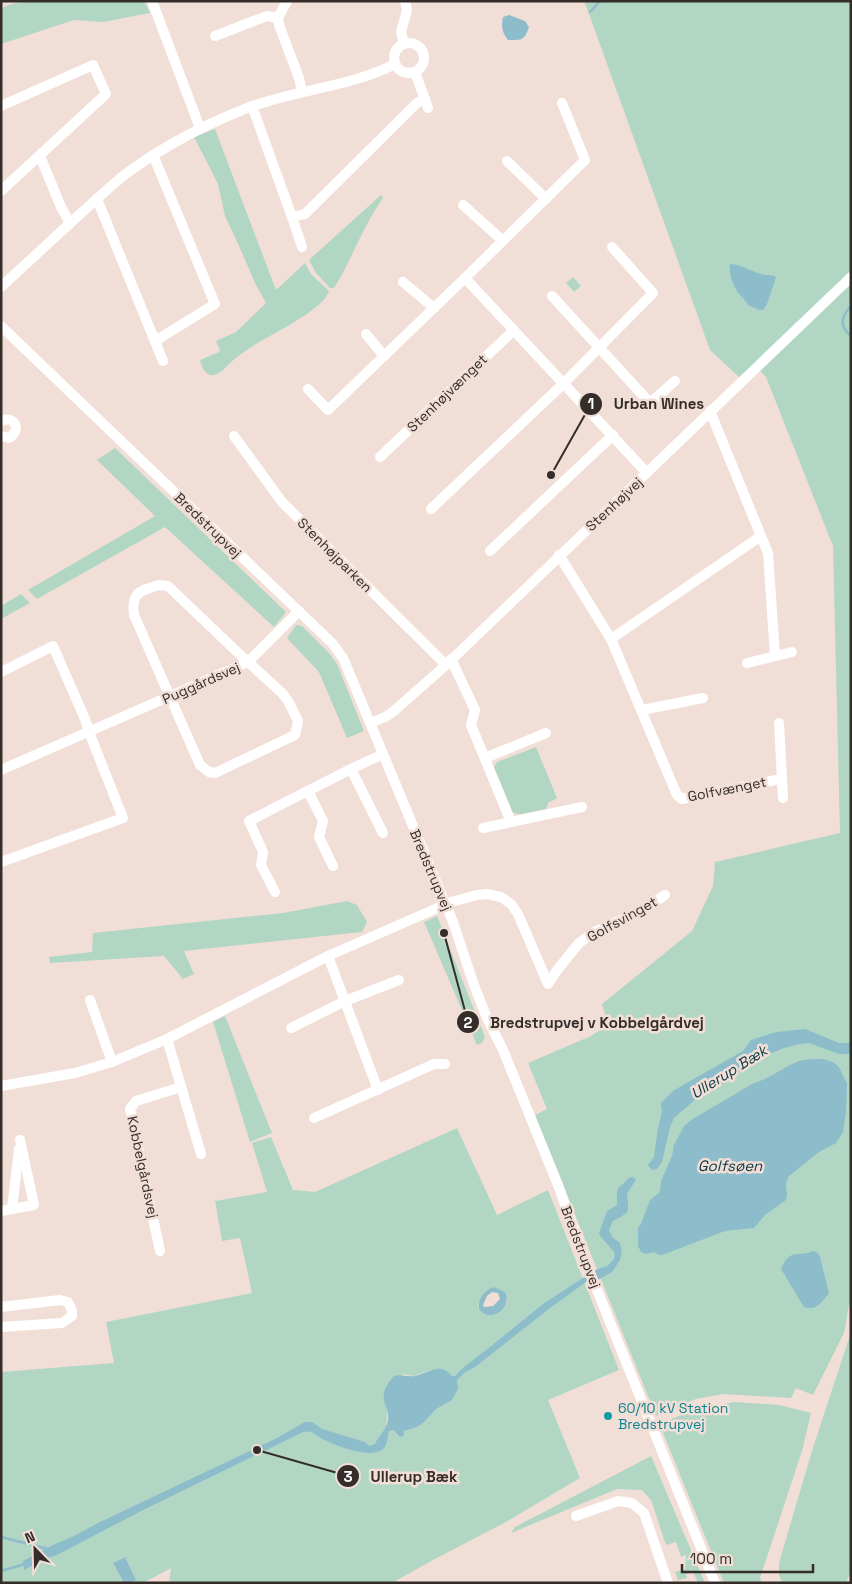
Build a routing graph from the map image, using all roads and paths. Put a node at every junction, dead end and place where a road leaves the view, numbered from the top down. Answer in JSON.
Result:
{"nodes":[{"id":1,"x":152,"y":1,"type":"edge"},
{"id":2,"x":287,"y":1,"type":"edge"},
{"id":3,"x":405,"y":1,"type":"edge"},
{"id":4,"x":278,"y":18,"type":"junction"},
{"id":5,"x":214,"y":36,"type":"dead end"},
{"id":6,"x":404,"y":44,"type":"junction"},
{"id":7,"x":395,"y":64,"type":"junction"},
{"id":8,"x":415,"y":72,"type":"junction"},
{"id":9,"x":302,"y":92,"type":"junction"},
{"id":10,"x":562,"y":103,"type":"dead end"},
{"id":11,"x":1,"y":106,"type":"edge"},
{"id":12,"x":252,"y":106,"type":"junction"},
{"id":13,"x":200,"y":128,"type":"junction"},
{"id":14,"x":153,"y":155,"type":"junction"},
{"id":15,"x":40,"y":156,"type":"junction"},
{"id":16,"x":507,"y":161,"type":"dead end"},
{"id":17,"x":1,"y":191,"type":"edge"},
{"id":18,"x":97,"y":199,"type":"junction"},
{"id":19,"x":546,"y":199,"type":"junction"},
{"id":20,"x":463,"y":205,"type":"dead end"},
{"id":21,"x":292,"y":218,"type":"junction"},
{"id":22,"x":70,"y":223,"type":"junction"},
{"id":23,"x":503,"y":241,"type":"junction"},
{"id":24,"x":612,"y":247,"type":"dead end"},
{"id":25,"x":302,"y":248,"type":"dead end"},
{"id":26,"x":851,"y":277,"type":"edge"},
{"id":27,"x":466,"y":278,"type":"junction"},
{"id":28,"x":403,"y":282,"type":"dead end"},
{"id":29,"x":1,"y":287,"type":"edge"},
{"id":30,"x":552,"y":296,"type":"dead end"},
{"id":31,"x":434,"y":308,"type":"junction"},
{"id":32,"x":1,"y":326,"type":"edge"},
{"id":33,"x":514,"y":330,"type":"junction"},
{"id":34,"x":366,"y":334,"type":"dead end"},
{"id":35,"x":155,"y":341,"type":"junction"},
{"id":36,"x":599,"y":347,"type":"junction"},
{"id":37,"x":384,"y":356,"type":"junction"},
{"id":38,"x":163,"y":361,"type":"dead end"},
{"id":39,"x":675,"y":381,"type":"dead end"},
{"id":40,"x":564,"y":383,"type":"junction"},
{"id":41,"x":308,"y":389,"type":"dead end"},
{"id":42,"x":710,"y":411,"type":"junction"},
{"id":43,"x":1,"y":421,"type":"edge"},
{"id":44,"x":613,"y":435,"type":"junction"},
{"id":45,"x":1,"y":436,"type":"edge"},
{"id":46,"x":234,"y":436,"type":"dead end"},
{"id":47,"x":380,"y":457,"type":"dead end"},
{"id":48,"x":647,"y":472,"type":"junction"},
{"id":49,"x":431,"y":509,"type":"dead end"},
{"id":50,"x":761,"y":536,"type":"junction"},
{"id":51,"x":490,"y":551,"type":"dead end"},
{"id":52,"x":559,"y":555,"type":"junction"},
{"id":53,"x":299,"y":611,"type":"junction"},
{"id":54,"x":611,"y":639,"type":"junction"},
{"id":55,"x":792,"y":652,"type":"dead end"},
{"id":56,"x":775,"y":656,"type":"junction"},
{"id":57,"x":248,"y":662,"type":"junction"},
{"id":58,"x":448,"y":662,"type":"junction"},
{"id":59,"x":747,"y":663,"type":"dead end"},
{"id":60,"x":1,"y":672,"type":"edge"},
{"id":61,"x":170,"y":697,"type":"junction"},
{"id":62,"x":703,"y":698,"type":"dead end"},
{"id":63,"x":642,"y":710,"type":"junction"},
{"id":64,"x":371,"y":723,"type":"junction"},
{"id":65,"x":779,"y":723,"type":"dead end"},
{"id":66,"x":89,"y":732,"type":"junction"},
{"id":67,"x":546,"y":733,"type":"dead end"},
{"id":68,"x":383,"y":754,"type":"junction"},
{"id":69,"x":485,"y":758,"type":"junction"},
{"id":70,"x":352,"y":769,"type":"junction"},
{"id":71,"x":1,"y":770,"type":"edge"},
{"id":72,"x":781,"y":779,"type":"junction"},
{"id":73,"x":308,"y":791,"type":"junction"},
{"id":74,"x":783,"y":798,"type":"dead end"},
{"id":75,"x":582,"y":808,"type":"dead end"},
{"id":76,"x":511,"y":822,"type":"junction"},
{"id":77,"x":483,"y":828,"type":"dead end"},
{"id":78,"x":383,"y":833,"type":"dead end"},
{"id":79,"x":1,"y":862,"type":"edge"},
{"id":80,"x":333,"y":866,"type":"dead end"},
{"id":81,"x":275,"y":892,"type":"dead end"},
{"id":82,"x":664,"y":895,"type":"dead end"},
{"id":83,"x":445,"y":905,"type":"junction"},
{"id":84,"x":328,"y":956,"type":"junction"},
{"id":85,"x":399,"y":980,"type":"dead end"},
{"id":86,"x":90,"y":1000,"type":"dead end"},
{"id":87,"x":345,"y":1001,"type":"junction"},
{"id":88,"x":291,"y":1028,"type":"dead end"},
{"id":89,"x":167,"y":1039,"type":"junction"},
{"id":90,"x":112,"y":1062,"type":"junction"},
{"id":91,"x":445,"y":1064,"type":"dead end"},
{"id":92,"x":1,"y":1086,"type":"edge"},
{"id":93,"x":181,"y":1087,"type":"junction"},
{"id":94,"x":378,"y":1090,"type":"junction"},
{"id":95,"x":314,"y":1118,"type":"dead end"},
{"id":96,"x":201,"y":1154,"type":"dead end"},
{"id":97,"x":12,"y":1209,"type":"junction"},
{"id":98,"x":1,"y":1211,"type":"edge"},
{"id":99,"x":160,"y":1251,"type":"dead end"},
{"id":100,"x":1,"y":1307,"type":"edge"},
{"id":101,"x":1,"y":1327,"type":"edge"},
{"id":102,"x":576,"y":1516,"type":"dead end"},
{"id":103,"x":668,"y":1583,"type":"edge"},
{"id":104,"x":715,"y":1583,"type":"edge"}],
"edges":[{"from":1,"to":13,"type":"street"},
{"from":2,"to":4,"type":"street"},
{"from":3,"to":6,"type":"street"},
{"from":4,"to":5,"type":"street"},
{"from":4,"to":9,"type":"street"},
{"from":6,"to":7,"type":"street"},
{"from":6,"to":8,"type":"street"},
{"from":7,"to":8,"type":"street"},
{"from":7,"to":9,"type":"street"},
{"from":8,"to":21,"type":"street"},
{"from":9,"to":12,"type":"street"},
{"from":10,"to":19,"type":"street"},
{"from":11,"to":15,"type":"street"},
{"from":12,"to":13,"type":"street"},
{"from":12,"to":21,"type":"street"},
{"from":13,"to":14,"type":"street"},
{"from":14,"to":18,"type":"street"},
{"from":14,"to":35,"type":"street"},
{"from":15,"to":17,"type":"street"},
{"from":15,"to":22,"type":"street"},
{"from":16,"to":19,"type":"street"},
{"from":18,"to":22,"type":"street"},
{"from":18,"to":35,"type":"street"},
{"from":19,"to":23,"type":"street"},
{"from":20,"to":23,"type":"street"},
{"from":21,"to":25,"type":"street"},
{"from":22,"to":29,"type":"street"},
{"from":23,"to":27,"type":"street"},
{"from":24,"to":36,"type":"street"},
{"from":26,"to":42,"type":"street","name":"Stenhøjvej"},
{"from":27,"to":31,"type":"street"},
{"from":27,"to":33,"type":"street"},
{"from":28,"to":31,"type":"street"},
{"from":30,"to":36,"type":"street"},
{"from":31,"to":37,"type":"street"},
{"from":32,"to":53,"type":"street","name":"Bredstrupvej"},
{"from":33,"to":40,"type":"street"},
{"from":33,"to":47,"type":"street","name":"Stenhøjvænget"},
{"from":34,"to":37,"type":"street"},
{"from":35,"to":38,"type":"street"},
{"from":36,"to":39,"type":"street"},
{"from":36,"to":40,"type":"street"},
{"from":37,"to":41,"type":"street"},
{"from":40,"to":44,"type":"street"},
{"from":40,"to":49,"type":"street"},
{"from":42,"to":48,"type":"street","name":"Stenhøjvej"},
{"from":42,"to":50,"type":"street"},
{"from":43,"to":45,"type":"street"},
{"from":44,"to":48,"type":"street"},
{"from":44,"to":51,"type":"street"},
{"from":46,"to":58,"type":"street","name":"Stenhøjparken"},
{"from":48,"to":52,"type":"street","name":"Stenhøjvej"},
{"from":50,"to":54,"type":"street"},
{"from":50,"to":56,"type":"street"},
{"from":52,"to":54,"type":"street","name":"Golfvænget"},
{"from":52,"to":58,"type":"street","name":"Stenhøjvej"},
{"from":53,"to":57,"type":"street","name":"Puggårdsvej"},
{"from":53,"to":64,"type":"street","name":"Bredstrupvej"},
{"from":54,"to":63,"type":"street","name":"Golfvænget"},
{"from":55,"to":56,"type":"street"},
{"from":56,"to":59,"type":"street"},
{"from":57,"to":61,"type":"street","name":"Puggårdsvej"},
{"from":57,"to":61,"type":"street"},
{"from":57,"to":61,"type":"street"},
{"from":58,"to":64,"type":"street","name":"Stenhøjvej"},
{"from":58,"to":69,"type":"street"},
{"from":60,"to":66,"type":"street"},
{"from":61,"to":66,"type":"street","name":"Puggårdsvej"},
{"from":62,"to":63,"type":"street"},
{"from":63,"to":72,"type":"street","name":"Golfvænget"},
{"from":64,"to":68,"type":"street","name":"Bredstrupvej"},
{"from":65,"to":72,"type":"street","name":"Golfvænget"},
{"from":66,"to":71,"type":"street","name":"Puggårdsvej"},
{"from":66,"to":79,"type":"street"},
{"from":67,"to":69,"type":"street"},
{"from":68,"to":70,"type":"street"},
{"from":68,"to":83,"type":"street","name":"Bredstrupvej"},
{"from":69,"to":76,"type":"street"},
{"from":70,"to":73,"type":"street"},
{"from":70,"to":78,"type":"street"},
{"from":72,"to":74,"type":"street","name":"Golfvænget"},
{"from":73,"to":80,"type":"street"},
{"from":73,"to":81,"type":"street"},
{"from":75,"to":76,"type":"street"},
{"from":76,"to":77,"type":"street"},
{"from":82,"to":83,"type":"street","name":"Golfsvinget"},
{"from":83,"to":84,"type":"street"},
{"from":83,"to":104,"type":"street","name":"Bredstrupvej"},
{"from":84,"to":87,"type":"street"},
{"from":84,"to":89,"type":"street"},
{"from":85,"to":87,"type":"street"},
{"from":86,"to":90,"type":"street"},
{"from":87,"to":88,"type":"street"},
{"from":87,"to":94,"type":"street"},
{"from":89,"to":90,"type":"street"},
{"from":89,"to":93,"type":"street"},
{"from":90,"to":92,"type":"street"},
{"from":91,"to":94,"type":"street"},
{"from":93,"to":96,"type":"street"},
{"from":93,"to":99,"type":"street","name":"Kobbelgårdsvej"},
{"from":94,"to":95,"type":"street"},
{"from":97,"to":97,"type":"street"},
{"from":97,"to":98,"type":"street"},
{"from":100,"to":101,"type":"street"},
{"from":102,"to":103,"type":"street"}]}
